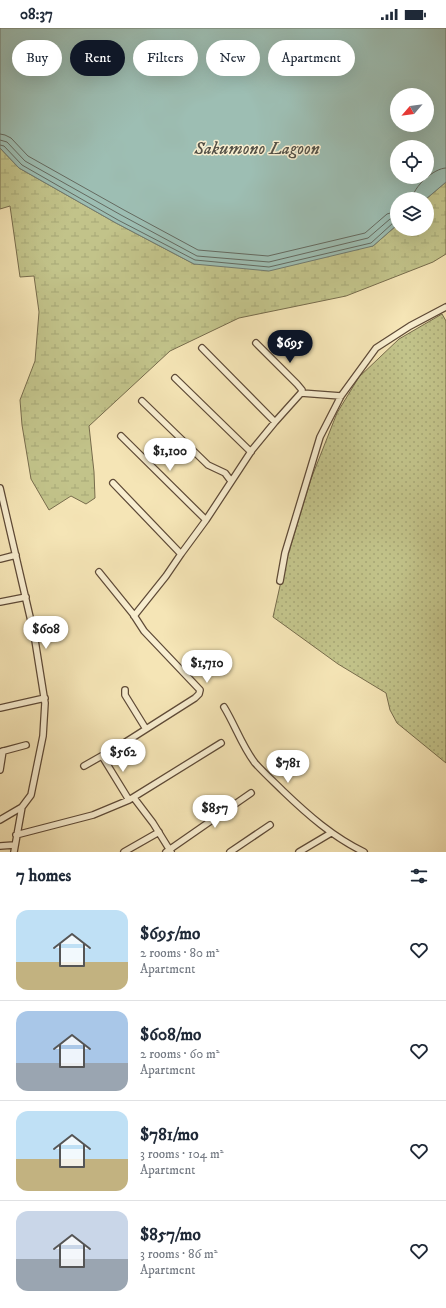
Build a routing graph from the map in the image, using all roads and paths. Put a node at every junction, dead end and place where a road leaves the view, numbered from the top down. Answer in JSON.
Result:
{"nodes":[{"id":1,"x":446,"y":307,"type":"edge"},
{"id":2,"x":256,"y":343,"type":"dead end"},
{"id":3,"x":202,"y":348,"type":"dead end"},
{"id":4,"x":175,"y":378,"type":"dead end"},
{"id":5,"x":301,"y":393,"type":"junction"},
{"id":6,"x":341,"y":396,"type":"junction"},
{"id":7,"x":142,"y":401,"type":"dead end"},
{"id":8,"x":275,"y":422,"type":"junction"},
{"id":9,"x":121,"y":436,"type":"dead end"},
{"id":10,"x":251,"y":452,"type":"junction"},
{"id":11,"x":232,"y":481,"type":"junction"},
{"id":12,"x":113,"y":482,"type":"dead end"},
{"id":13,"x":0,"y":488,"type":"edge"},
{"id":14,"x":2,"y":509,"type":"edge"},
{"id":15,"x":206,"y":520,"type":"junction"},
{"id":16,"x":181,"y":554,"type":"junction"},
{"id":17,"x":16,"y":555,"type":"junction"},
{"id":18,"x":0,"y":559,"type":"edge"},
{"id":19,"x":99,"y":572,"type":"dead end"},
{"id":20,"x":280,"y":582,"type":"dead end"},
{"id":21,"x":26,"y":597,"type":"junction"},
{"id":22,"x":0,"y":602,"type":"edge"},
{"id":23,"x":134,"y":616,"type":"junction"},
{"id":24,"x":125,"y":690,"type":"dead end"},
{"id":25,"x":45,"y":698,"type":"junction"},
{"id":26,"x":224,"y":707,"type":"dead end"},
{"id":27,"x":0,"y":708,"type":"edge"},
{"id":28,"x":146,"y":729,"type":"junction"},
{"id":29,"x":221,"y":743,"type":"dead end"},
{"id":30,"x":26,"y":745,"type":"dead end"},
{"id":31,"x":2,"y":752,"type":"edge"},
{"id":32,"x":102,"y":756,"type":"junction"},
{"id":33,"x":84,"y":766,"type":"dead end"},
{"id":34,"x":0,"y":770,"type":"edge"},
{"id":35,"x":251,"y":793,"type":"dead end"},
{"id":36,"x":131,"y":799,"type":"junction"},
{"id":37,"x":22,"y":807,"type":"junction"},
{"id":38,"x":0,"y":820,"type":"edge"},
{"id":39,"x":270,"y":825,"type":"dead end"},
{"id":40,"x":159,"y":832,"type":"junction"},
{"id":41,"x":332,"y":833,"type":"junction"},
{"id":42,"x":16,"y":835,"type":"junction"},
{"id":43,"x":14,"y":845,"type":"junction"},
{"id":44,"x":0,"y":846,"type":"edge"},
{"id":45,"x":356,"y":850,"type":"edge"},
{"id":46,"x":169,"y":851,"type":"edge"},
{"id":47,"x":14,"y":852,"type":"edge"},
{"id":48,"x":124,"y":852,"type":"edge"},
{"id":49,"x":230,"y":852,"type":"edge"},
{"id":50,"x":299,"y":852,"type":"edge"},
{"id":51,"x":364,"y":852,"type":"edge"}],
"edges":[{"from":1,"to":6,"type":"street"},
{"from":2,"to":5,"type":"street"},
{"from":3,"to":8,"type":"street"},
{"from":4,"to":10,"type":"street"},
{"from":5,"to":6,"type":"street"},
{"from":5,"to":8,"type":"street"},
{"from":6,"to":20,"type":"street"},
{"from":7,"to":11,"type":"street"},
{"from":8,"to":10,"type":"street"},
{"from":9,"to":15,"type":"street"},
{"from":10,"to":11,"type":"street"},
{"from":11,"to":15,"type":"street"},
{"from":12,"to":16,"type":"street"},
{"from":13,"to":14,"type":"street"},
{"from":14,"to":17,"type":"street"},
{"from":15,"to":16,"type":"street"},
{"from":16,"to":23,"type":"street"},
{"from":17,"to":18,"type":"street"},
{"from":17,"to":21,"type":"street"},
{"from":19,"to":23,"type":"street"},
{"from":21,"to":22,"type":"street"},
{"from":21,"to":25,"type":"street"},
{"from":23,"to":28,"type":"street"},
{"from":24,"to":28,"type":"street"},
{"from":25,"to":27,"type":"street"},
{"from":25,"to":37,"type":"street"},
{"from":26,"to":41,"type":"street"},
{"from":28,"to":32,"type":"street"},
{"from":29,"to":36,"type":"street"},
{"from":30,"to":31,"type":"street"},
{"from":31,"to":34,"type":"street"},
{"from":32,"to":33,"type":"street"},
{"from":32,"to":36,"type":"street"},
{"from":35,"to":46,"type":"street"},
{"from":36,"to":40,"type":"street"},
{"from":36,"to":42,"type":"street"},
{"from":37,"to":38,"type":"street"},
{"from":37,"to":42,"type":"street"},
{"from":39,"to":49,"type":"street"},
{"from":40,"to":46,"type":"street"},
{"from":40,"to":48,"type":"street"},
{"from":41,"to":45,"type":"street"},
{"from":41,"to":50,"type":"street"},
{"from":42,"to":43,"type":"street"},
{"from":43,"to":44,"type":"street"},
{"from":43,"to":47,"type":"street"},
{"from":45,"to":51,"type":"street"}]}
